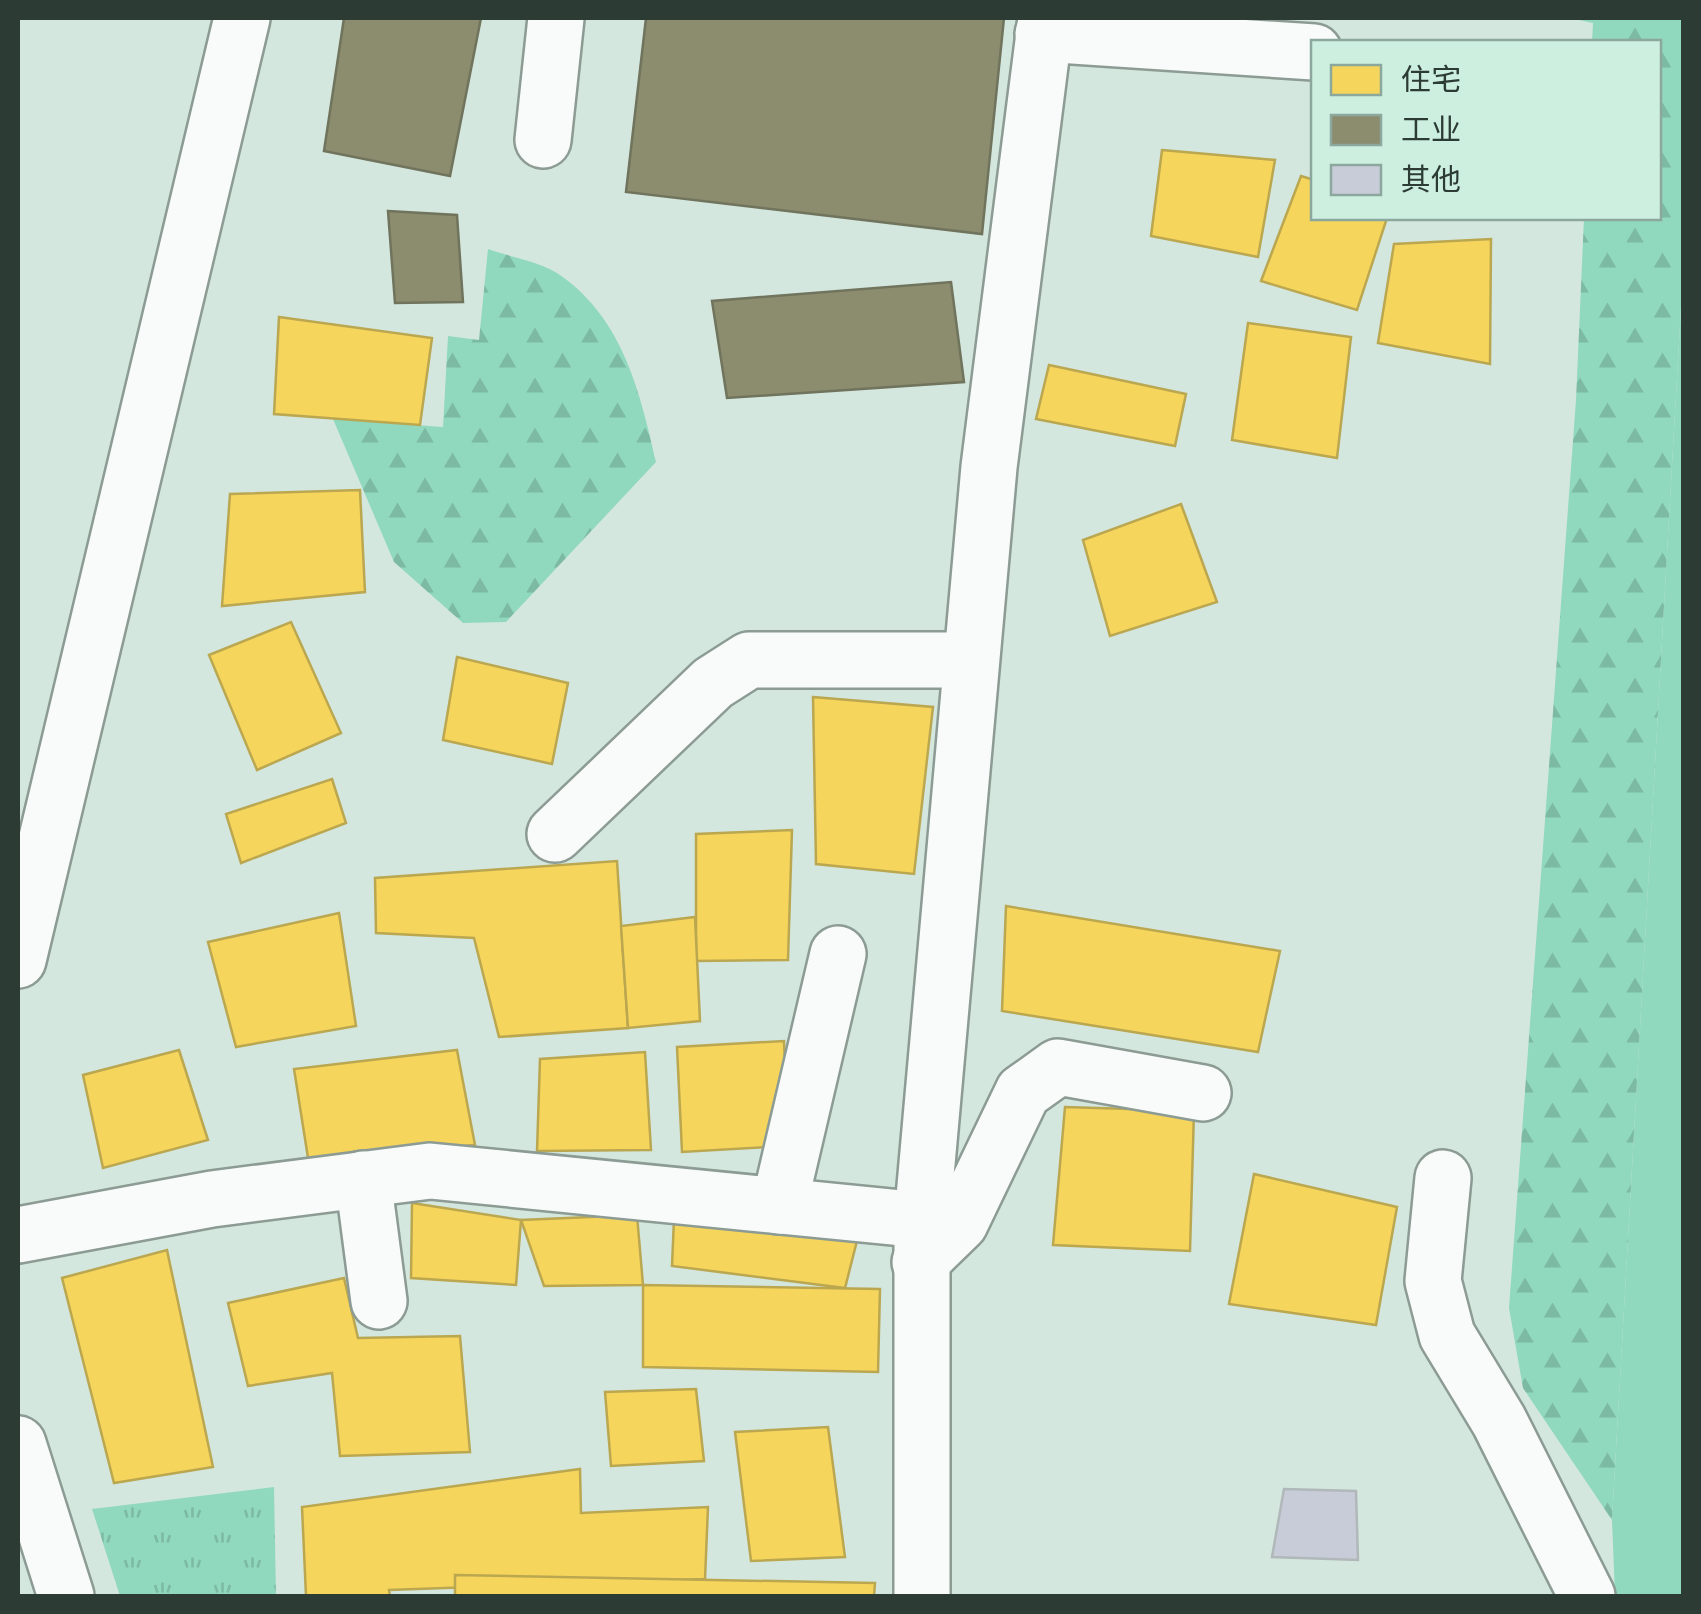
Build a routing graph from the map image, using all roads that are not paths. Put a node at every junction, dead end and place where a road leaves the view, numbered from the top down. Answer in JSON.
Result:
{"nodes":[{"id":1,"x":242,"y":18,"type":"edge"},
{"id":2,"x":556,"y":18,"type":"edge"},
{"id":3,"x":1044,"y":26,"type":"edge"},
{"id":4,"x":1311,"y":52,"type":"edge"},
{"id":5,"x":543,"y":140,"type":"dead end"},
{"id":6,"x":971,"y":660,"type":"junction"},
{"id":7,"x":555,"y":834,"type":"dead end"},
{"id":8,"x":838,"y":954,"type":"dead end"},
{"id":9,"x":18,"y":960,"type":"edge"},
{"id":10,"x":1204,"y":1092,"type":"dead end"},
{"id":11,"x":1443,"y":1178,"type":"dead end"},
{"id":12,"x":363,"y":1180,"type":"junction"},
{"id":13,"x":779,"y":1206,"type":"junction"},
{"id":14,"x":18,"y":1234,"type":"edge"},
{"id":15,"x":921,"y":1241,"type":"junction"},
{"id":16,"x":380,"y":1301,"type":"dead end"},
{"id":17,"x":18,"y":1444,"type":"edge"},
{"id":18,"x":66,"y":1596,"type":"edge"},
{"id":19,"x":922,"y":1596,"type":"edge"},
{"id":20,"x":1587,"y":1596,"type":"edge"}],
"edges":[{"from":1,"to":9,"type":"street"},
{"from":2,"to":5,"type":"street"},
{"from":3,"to":4,"type":"street"},
{"from":3,"to":6,"type":"street"},
{"from":6,"to":7,"type":"street"},
{"from":6,"to":15,"type":"street"},
{"from":8,"to":13,"type":"street"},
{"from":10,"to":15,"type":"street"},
{"from":11,"to":20,"type":"street"},
{"from":12,"to":13,"type":"street"},
{"from":12,"to":14,"type":"street"},
{"from":12,"to":16,"type":"street"},
{"from":13,"to":15,"type":"street"},
{"from":15,"to":19,"type":"street"},
{"from":17,"to":18,"type":"street"}]}
